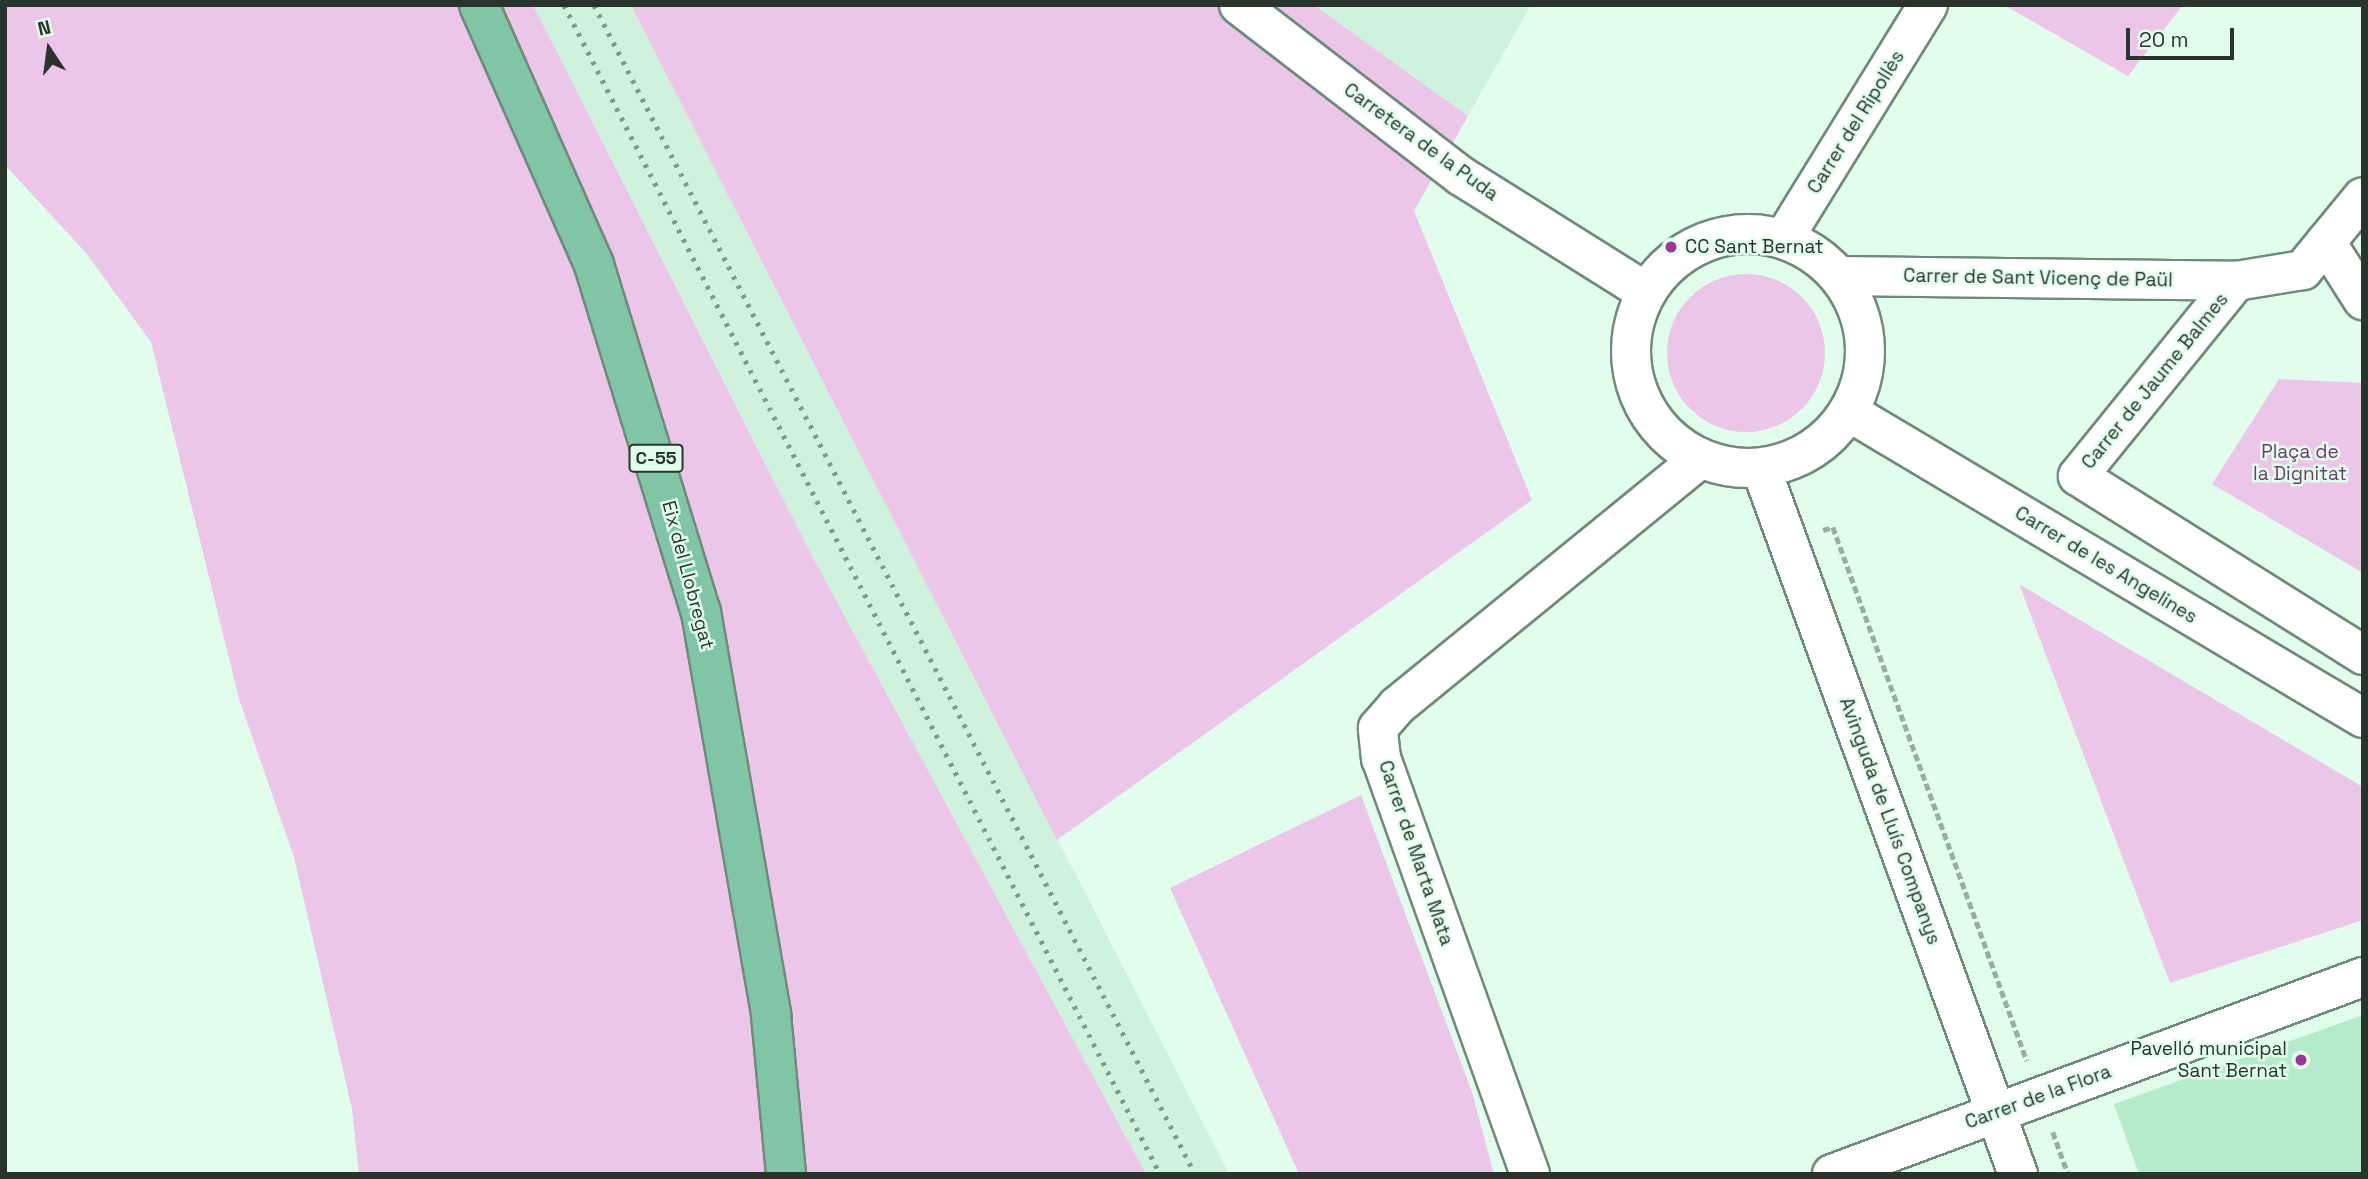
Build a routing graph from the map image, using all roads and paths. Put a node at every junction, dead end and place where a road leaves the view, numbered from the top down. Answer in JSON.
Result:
{"nodes":[{"id":1,"x":479,"y":5,"type":"edge"},
{"id":2,"x":1239,"y":5,"type":"edge"},
{"id":3,"x":1928,"y":5,"type":"edge"},
{"id":4,"x":2363,"y":197,"type":"edge"},
{"id":5,"x":1784,"y":239,"type":"junction"},
{"id":6,"x":2326,"y":242,"type":"junction"},
{"id":7,"x":1839,"y":276,"type":"junction"},
{"id":8,"x":2236,"y":281,"type":"junction"},
{"id":9,"x":1646,"y":292,"type":"junction"},
{"id":10,"x":2363,"y":300,"type":"edge"},
{"id":11,"x":1849,"y":412,"type":"junction"},
{"id":12,"x":1700,"y":459,"type":"junction"},
{"id":13,"x":1761,"y":468,"type":"junction"},
{"id":14,"x":1788,"y":543,"type":"junction"},
{"id":15,"x":2363,"y":655,"type":"edge"},
{"id":16,"x":2363,"y":718,"type":"edge"},
{"id":17,"x":2363,"y":977,"type":"edge"},
{"id":18,"x":2040,"y":1097,"type":"junction"},
{"id":19,"x":1996,"y":1113,"type":"junction"},
{"id":20,"x":786,"y":1174,"type":"edge"},
{"id":21,"x":1530,"y":1174,"type":"edge"},
{"id":22,"x":1832,"y":1174,"type":"edge"},
{"id":23,"x":2018,"y":1174,"type":"edge"},
{"id":24,"x":2068,"y":1174,"type":"edge"}],
"edges":[{"from":1,"to":20,"type":"main road","name":"Eix del Llobregat","number":"C-55"},
{"from":2,"to":9,"type":"street","name":"Carretera de la Puda"},
{"from":3,"to":5,"type":"street","name":"Carrer del Ripollès"},
{"from":4,"to":6,"type":"street","name":"Carrer de Jaume Balmes"},
{"from":5,"to":7,"type":"street"},
{"from":5,"to":9,"type":"street"},
{"from":6,"to":8,"type":"street","name":"Carrer de Jaume Balmes"},
{"from":6,"to":10,"type":"street"},
{"from":7,"to":8,"type":"street","name":"Carrer de Sant Vicenç de Paül"},
{"from":7,"to":11,"type":"street"},
{"from":8,"to":15,"type":"street","name":"Carrer de Jaume Balmes"},
{"from":9,"to":12,"type":"street"},
{"from":11,"to":13,"type":"street"},
{"from":11,"to":16,"type":"street","name":"Carrer de les Angelines"},
{"from":12,"to":13,"type":"street"},
{"from":12,"to":21,"type":"street","name":"Carrer de Marta Mata"},
{"from":13,"to":14,"type":"street","name":"Avinguda de Lluís Companys"},
{"from":14,"to":18,"type":"path"},
{"from":14,"to":19,"type":"street","name":"Avinguda de Lluís Companys"},
{"from":17,"to":18,"type":"street","name":"Carrer de la Flora"},
{"from":18,"to":19,"type":"street","name":"Carrer de la Flora"},
{"from":18,"to":24,"type":"path"},
{"from":19,"to":22,"type":"street","name":"Carrer de la Flora"},
{"from":19,"to":23,"type":"street","name":"Avinguda de Lluís Companys"}]}
